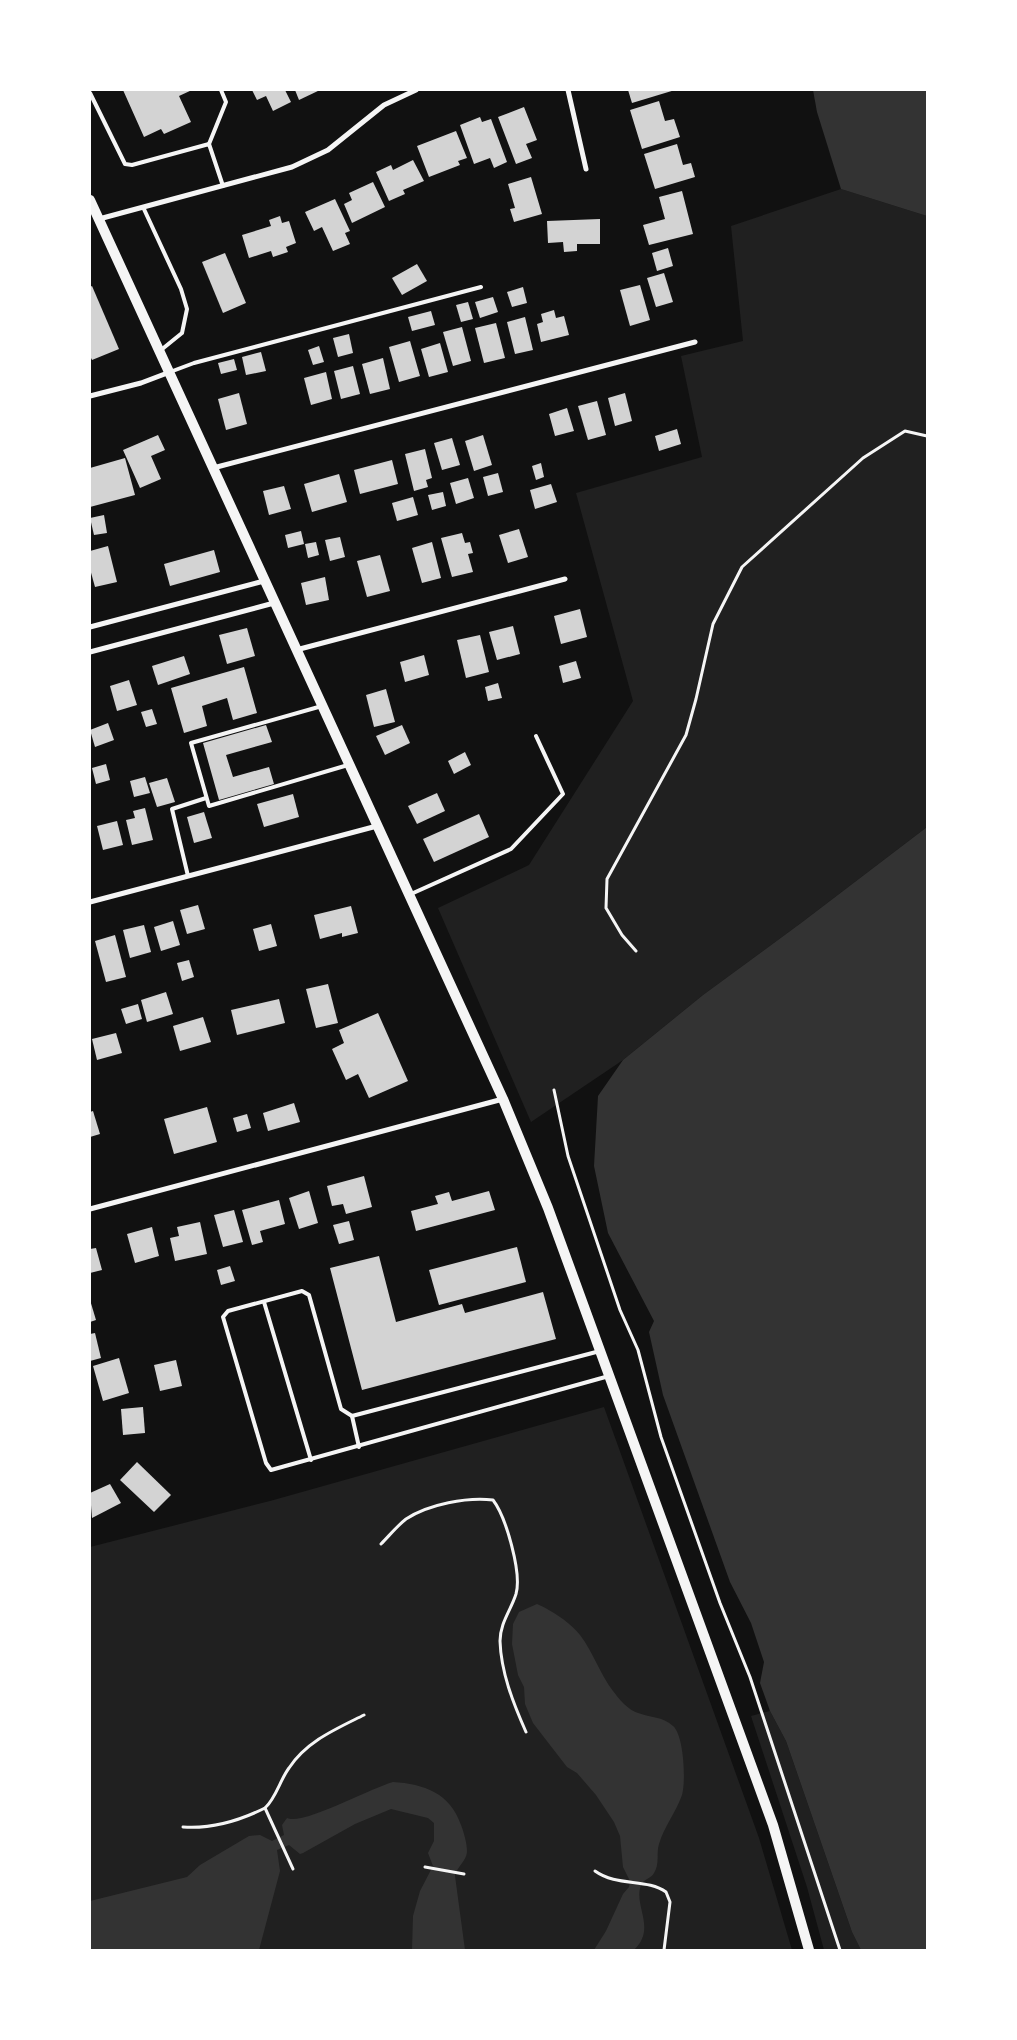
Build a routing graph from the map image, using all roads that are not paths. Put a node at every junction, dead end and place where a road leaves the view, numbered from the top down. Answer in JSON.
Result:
{"nodes":[{"id":1,"x":221,"y":90,"type":"edge"},
{"id":2,"x":416,"y":90,"type":"edge"},
{"id":3,"x":568,"y":90,"type":"edge"},
{"id":4,"x":90,"y":94,"type":"edge"},
{"id":5,"x":209,"y":144,"type":"junction"},
{"id":6,"x":586,"y":169,"type":"dead end"},
{"id":7,"x":223,"y":186,"type":"junction"},
{"id":8,"x":90,"y":200,"type":"edge"},
{"id":9,"x":142,"y":207,"type":"junction"},
{"id":10,"x":99,"y":219,"type":"junction"},
{"id":11,"x":481,"y":287,"type":"dead end"},
{"id":12,"x":695,"y":342,"type":"dead end"},
{"id":13,"x":160,"y":350,"type":"junction"},
{"id":14,"x":170,"y":372,"type":"junction"},
{"id":15,"x":90,"y":396,"type":"edge"},
{"id":16,"x":213,"y":468,"type":"junction"},
{"id":17,"x":565,"y":579,"type":"dead end"},
{"id":18,"x":264,"y":581,"type":"junction"},
{"id":19,"x":274,"y":604,"type":"junction"},
{"id":20,"x":90,"y":627,"type":"edge"},
{"id":21,"x":296,"y":650,"type":"junction"},
{"id":22,"x":90,"y":652,"type":"edge"},
{"id":23,"x":322,"y":706,"type":"junction"},
{"id":24,"x":536,"y":736,"type":"dead end"},
{"id":25,"x":348,"y":765,"type":"junction"},
{"id":26,"x":206,"y":798,"type":"junction"},
{"id":27,"x":377,"y":826,"type":"junction"},
{"id":28,"x":188,"y":876,"type":"junction"},
{"id":29,"x":409,"y":895,"type":"junction"},
{"id":30,"x":90,"y":902,"type":"edge"},
{"id":31,"x":503,"y":1100,"type":"junction"},
{"id":32,"x":90,"y":1209,"type":"edge"},
{"id":33,"x":264,"y":1302,"type":"junction"},
{"id":34,"x":600,"y":1351,"type":"junction"},
{"id":35,"x":609,"y":1376,"type":"junction"},
{"id":36,"x":352,"y":1416,"type":"junction"},
{"id":37,"x":359,"y":1447,"type":"junction"},
{"id":38,"x":311,"y":1460,"type":"junction"},
{"id":39,"x":809,"y":1950,"type":"edge"}],
"edges":[{"from":1,"to":5,"type":"lane"},
{"from":2,"to":7,"type":"street"},
{"from":3,"to":6,"type":"street"},
{"from":4,"to":5,"type":"lane"},
{"from":5,"to":7,"type":"lane"},
{"from":7,"to":9,"type":"street"},
{"from":8,"to":10,"type":"main road"},
{"from":9,"to":10,"type":"street"},
{"from":9,"to":13,"type":"lane"},
{"from":10,"to":13,"type":"main road"},
{"from":11,"to":14,"type":"lane"},
{"from":12,"to":16,"type":"street"},
{"from":13,"to":14,"type":"main road"},
{"from":14,"to":15,"type":"street"},
{"from":14,"to":16,"type":"main road"},
{"from":16,"to":18,"type":"main road"},
{"from":17,"to":21,"type":"street"},
{"from":18,"to":19,"type":"main road"},
{"from":18,"to":20,"type":"street"},
{"from":19,"to":21,"type":"main road"},
{"from":19,"to":22,"type":"street"},
{"from":21,"to":23,"type":"main road"},
{"from":23,"to":25,"type":"main road"},
{"from":23,"to":26,"type":"lane"},
{"from":24,"to":29,"type":"lane"},
{"from":25,"to":26,"type":"lane"},
{"from":25,"to":27,"type":"main road"},
{"from":26,"to":28,"type":"lane"},
{"from":27,"to":28,"type":"street"},
{"from":27,"to":29,"type":"main road"},
{"from":28,"to":30,"type":"street"},
{"from":29,"to":31,"type":"main road"},
{"from":31,"to":32,"type":"street"},
{"from":31,"to":34,"type":"main road"},
{"from":33,"to":36,"type":"lane"},
{"from":33,"to":38,"type":"lane"},
{"from":33,"to":38,"type":"lane"},
{"from":34,"to":35,"type":"main road"},
{"from":34,"to":36,"type":"lane"},
{"from":35,"to":37,"type":"lane"},
{"from":35,"to":39,"type":"main road"},
{"from":36,"to":37,"type":"lane"},
{"from":37,"to":38,"type":"lane"}]}
